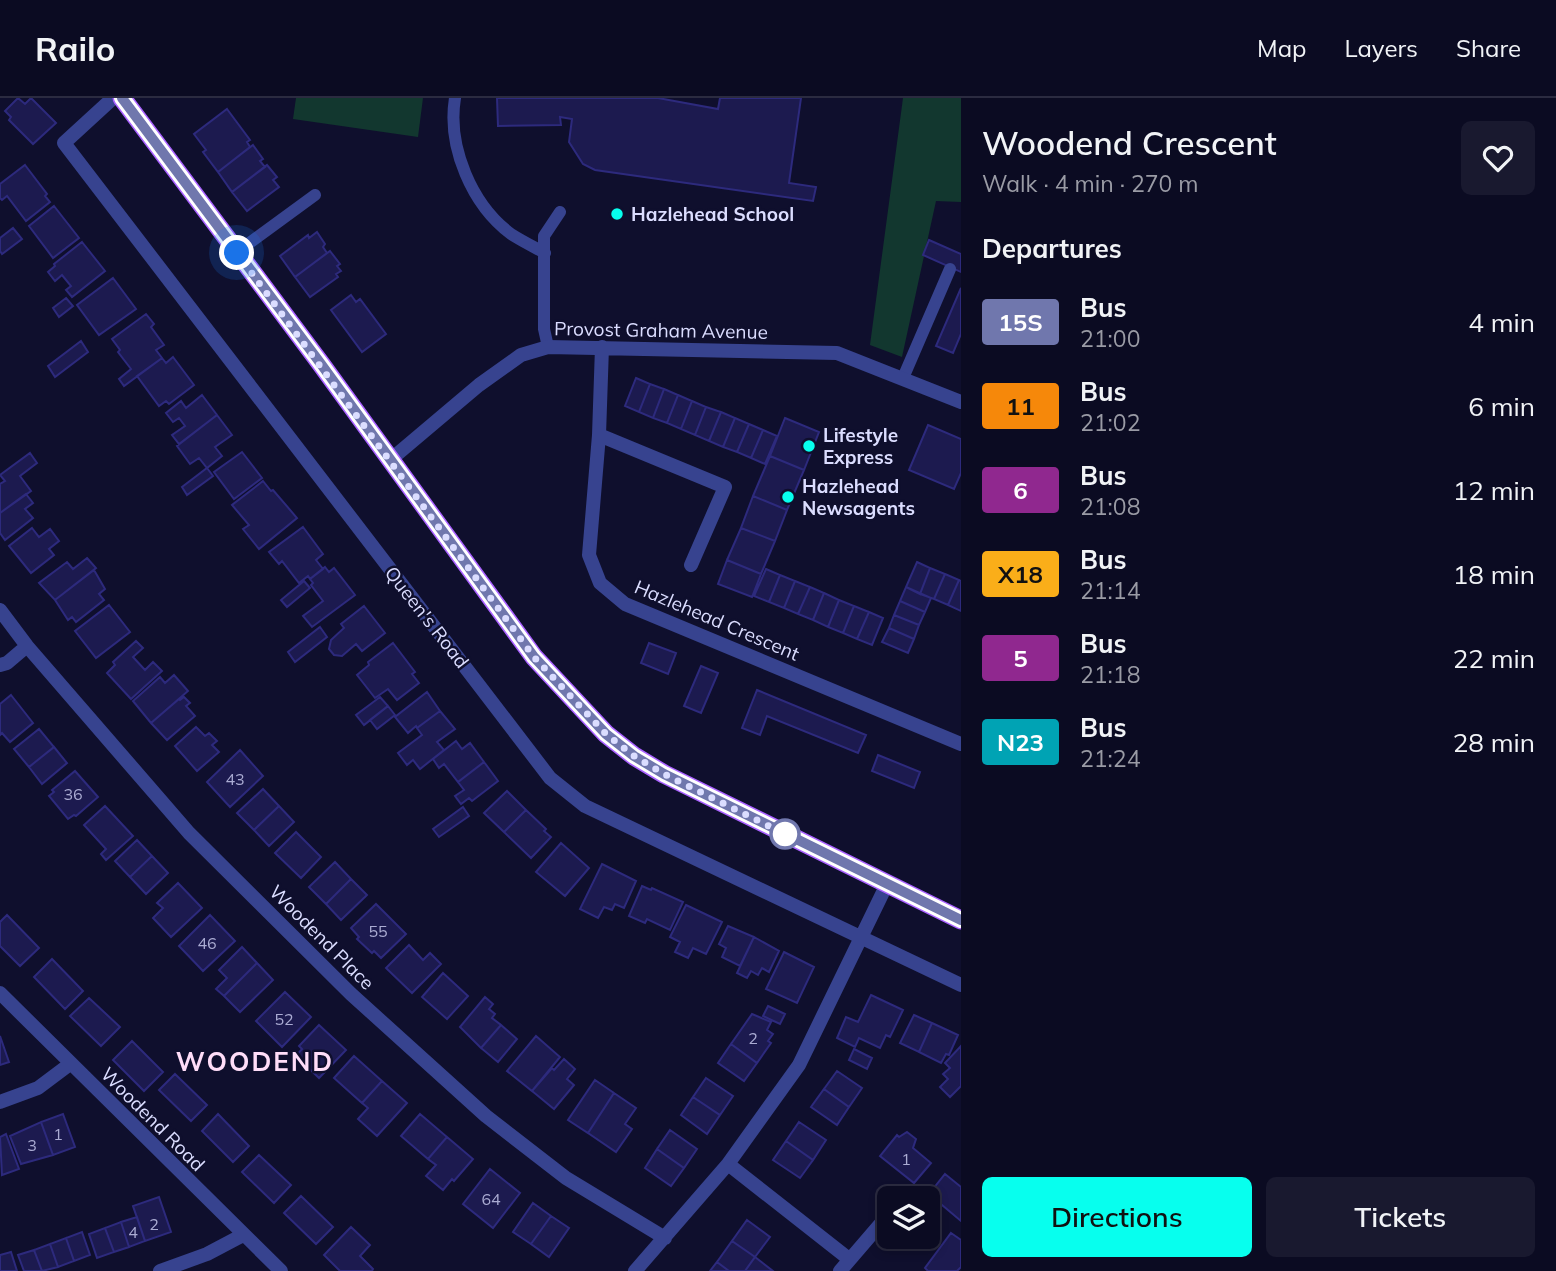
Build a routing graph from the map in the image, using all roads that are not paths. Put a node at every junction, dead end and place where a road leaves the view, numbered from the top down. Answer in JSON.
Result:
{"nodes":[{"id":1,"x":113,"y":98,"type":"edge"},
{"id":2,"x":122,"y":98,"type":"edge"},
{"id":3,"x":455,"y":98,"type":"edge"},
{"id":4,"x":315,"y":195,"type":"dead end"},
{"id":5,"x":560,"y":212,"type":"dead end"},
{"id":6,"x":237,"y":253,"type":"junction"},
{"id":7,"x":545,"y":253,"type":"junction"},
{"id":8,"x":950,"y":268,"type":"dead end"},
{"id":9,"x":602,"y":346,"type":"junction"},
{"id":10,"x":548,"y":347,"type":"junction"},
{"id":11,"x":903,"y":378,"type":"junction"},
{"id":12,"x":961,"y":402,"type":"edge"},
{"id":13,"x":600,"y":435,"type":"junction"},
{"id":14,"x":389,"y":461,"type":"junction"},
{"id":15,"x":691,"y":565,"type":"dead end"},
{"id":16,"x":0,"y":610,"type":"edge"},
{"id":17,"x":27,"y":646,"type":"junction"},
{"id":18,"x":0,"y":665,"type":"edge"},
{"id":19,"x":961,"y":744,"type":"edge"},
{"id":20,"x":887,"y":884,"type":"junction"},
{"id":21,"x":961,"y":920,"type":"edge"},
{"id":22,"x":862,"y":939,"type":"junction"},
{"id":23,"x":961,"y":985,"type":"edge"},
{"id":24,"x":0,"y":993,"type":"edge"},
{"id":25,"x":70,"y":1064,"type":"junction"},
{"id":26,"x":0,"y":1102,"type":"edge"},
{"id":27,"x":728,"y":1164,"type":"junction"},
{"id":28,"x":877,"y":1228,"type":"edge"},
{"id":29,"x":243,"y":1235,"type":"junction"},
{"id":30,"x":665,"y":1238,"type":"junction"},
{"id":31,"x":845,"y":1265,"type":"edge"},
{"id":32,"x":160,"y":1271,"type":"edge"},
{"id":33,"x":282,"y":1271,"type":"edge"},
{"id":34,"x":635,"y":1271,"type":"edge"}],
"edges":[{"from":1,"to":22,"type":"street","name":"Queen's Road"},
{"from":2,"to":6,"type":"main road"},
{"from":3,"to":7,"type":"lane"},
{"from":4,"to":6,"type":"lane"},
{"from":5,"to":7,"type":"lane"},
{"from":6,"to":14,"type":"main road"},
{"from":7,"to":10,"type":"lane"},
{"from":8,"to":11,"type":"lane"},
{"from":9,"to":10,"type":"street","name":"Provost Graham Avenue"},
{"from":9,"to":11,"type":"street","name":"Provost Graham Avenue"},
{"from":9,"to":13,"type":"street","name":"Hazlehead Crescent"},
{"from":10,"to":14,"type":"street","name":"Provost Graham Avenue"},
{"from":11,"to":12,"type":"street","name":"Provost Graham Avenue"},
{"from":13,"to":15,"type":"street"},
{"from":13,"to":19,"type":"street","name":"Hazlehead Crescent"},
{"from":14,"to":20,"type":"main road"},
{"from":16,"to":17,"type":"street","name":"Woodend Place"},
{"from":17,"to":18,"type":"street"},
{"from":17,"to":30,"type":"street","name":"Woodend Place"},
{"from":20,"to":21,"type":"main road"},
{"from":20,"to":22,"type":"street"},
{"from":22,"to":23,"type":"street","name":"Queen's Road"},
{"from":22,"to":27,"type":"street"},
{"from":24,"to":25,"type":"street","name":"Woodend Road"},
{"from":25,"to":26,"type":"street"},
{"from":25,"to":29,"type":"street","name":"Woodend Road"},
{"from":27,"to":30,"type":"street"},
{"from":27,"to":31,"type":"street"},
{"from":28,"to":31,"type":"street"},
{"from":29,"to":32,"type":"street"},
{"from":29,"to":33,"type":"street","name":"Woodend Road"},
{"from":30,"to":34,"type":"street"}]}
